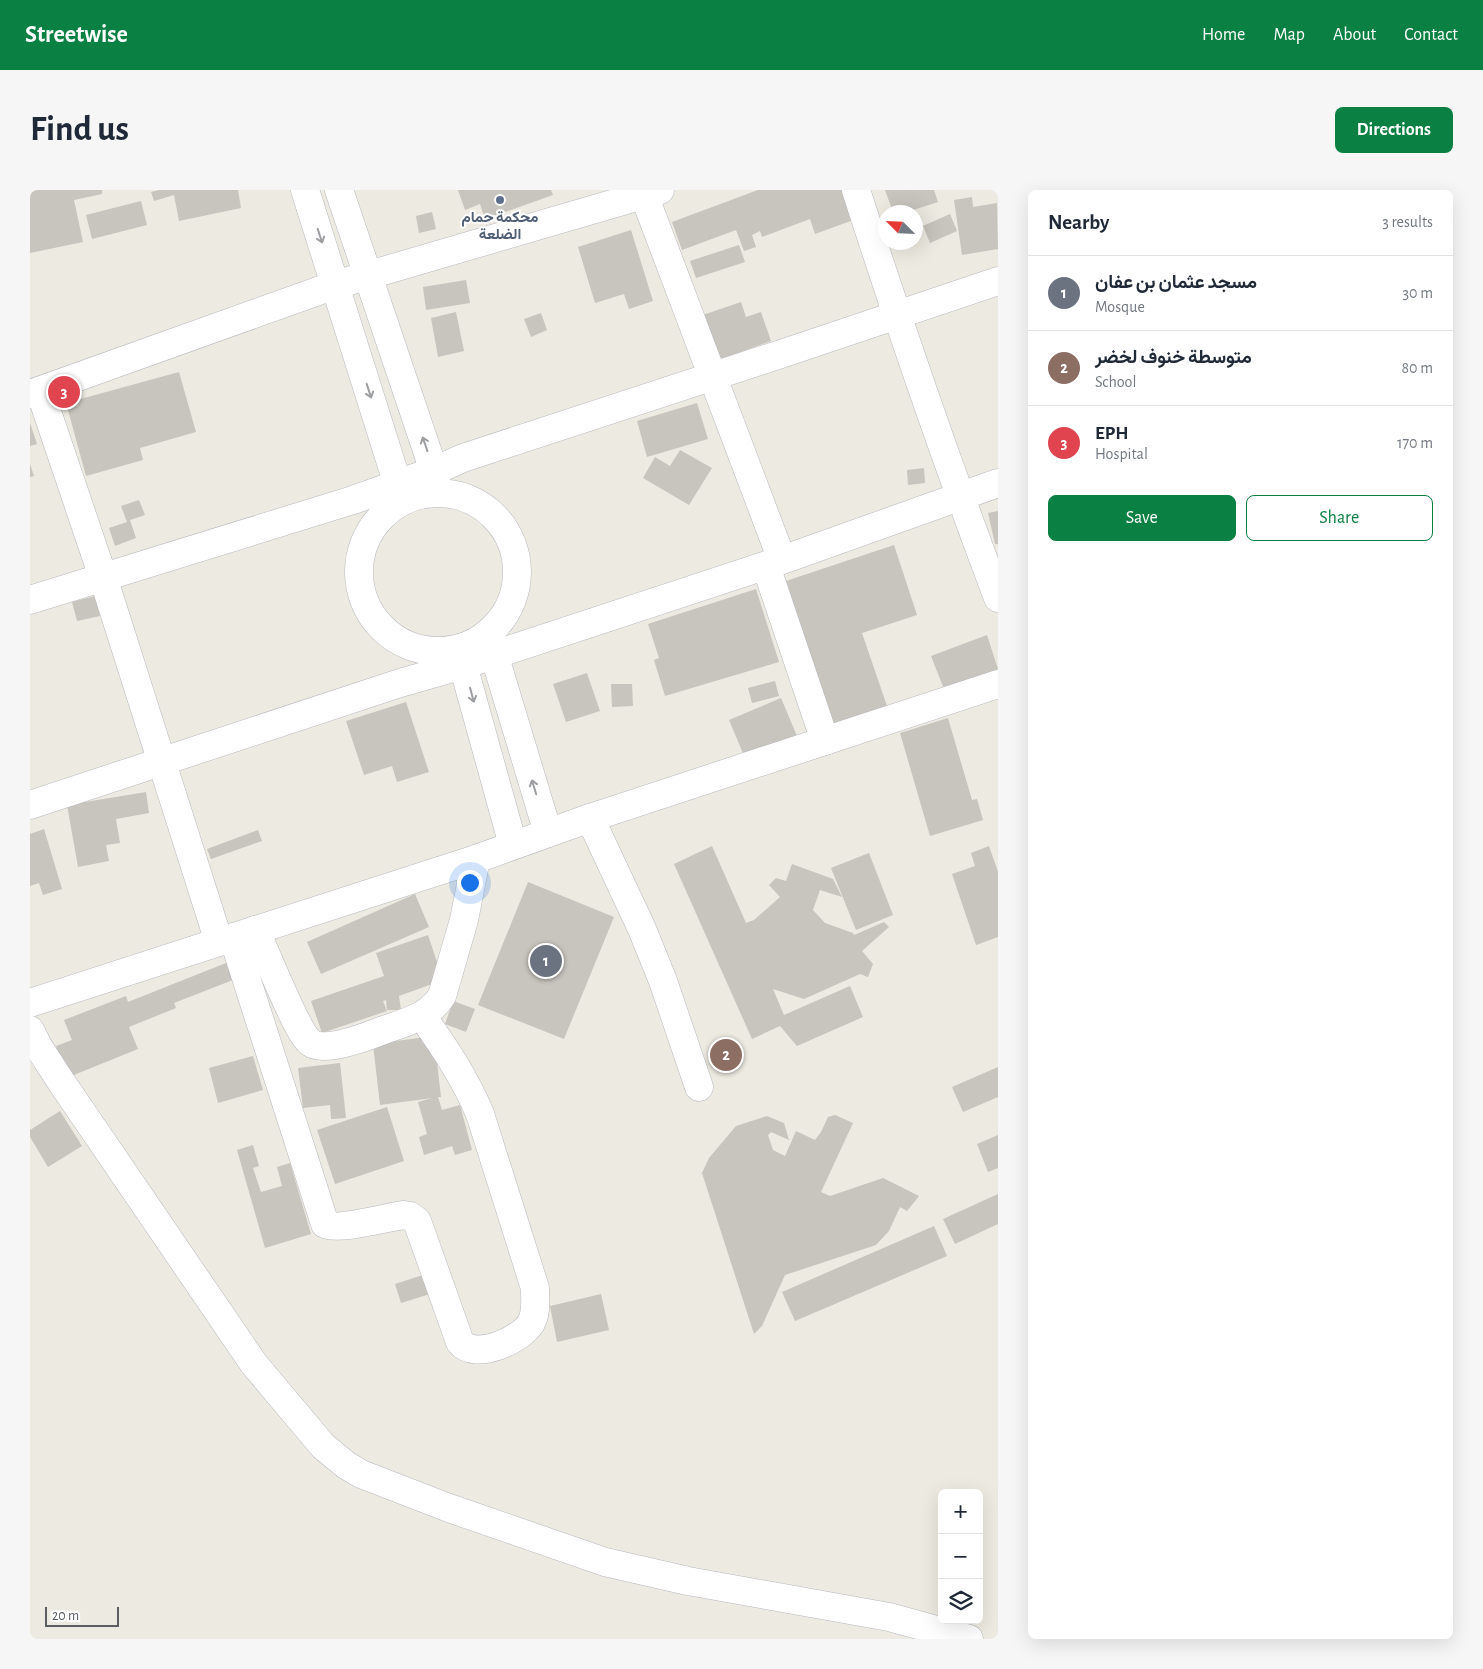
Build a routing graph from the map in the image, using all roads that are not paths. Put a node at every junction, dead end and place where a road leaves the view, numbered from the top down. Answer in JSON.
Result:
{"nodes":[{"id":1,"x":305,"y":190,"type":"edge"},
{"id":2,"x":339,"y":190,"type":"edge"},
{"id":3,"x":856,"y":190,"type":"edge"},
{"id":4,"x":652,"y":193,"type":"edge"},
{"id":5,"x":367,"y":277,"type":"junction"},
{"id":6,"x":998,"y":281,"type":"edge"},
{"id":7,"x":335,"y":286,"type":"junction"},
{"id":8,"x":896,"y":315,"type":"junction"},
{"id":9,"x":712,"y":376,"type":"junction"},
{"id":10,"x":35,"y":392,"type":"edge"},
{"id":11,"x":436,"y":480,"type":"junction"},
{"id":12,"x":998,"y":484,"type":"edge"},
{"id":13,"x":401,"y":492,"type":"junction"},
{"id":14,"x":960,"y":497,"type":"junction"},
{"id":15,"x":774,"y":563,"type":"junction"},
{"id":16,"x":103,"y":578,"type":"junction"},
{"id":17,"x":998,"y":598,"type":"edge"},
{"id":18,"x":30,"y":600,"type":"edge"},
{"id":19,"x":489,"y":646,"type":"junction"},
{"id":20,"x":459,"y":658,"type":"junction"},
{"id":21,"x":998,"y":684,"type":"edge"},
{"id":22,"x":825,"y":741,"type":"junction"},
{"id":23,"x":161,"y":761,"type":"junction"},
{"id":24,"x":30,"y":805,"type":"edge"},
{"id":25,"x":590,"y":818,"type":"junction"},
{"id":26,"x":548,"y":833,"type":"junction"},
{"id":27,"x":513,"y":845,"type":"junction"},
{"id":28,"x":476,"y":859,"type":"junction"},
{"id":29,"x":236,"y":936,"type":"junction"},
{"id":30,"x":30,"y":1002,"type":"edge"},
{"id":31,"x":422,"y":1016,"type":"junction"},
{"id":32,"x":30,"y":1030,"type":"edge"},
{"id":33,"x":699,"y":1087,"type":"dead end"},
{"id":34,"x":970,"y":1639,"type":"edge"}],
"edges":[{"from":1,"to":7,"type":"street","one_way":true},
{"from":2,"to":5,"type":"street"},
{"from":3,"to":8,"type":"street"},
{"from":4,"to":5,"type":"street"},
{"from":4,"to":9,"type":"street"},
{"from":5,"to":7,"type":"street"},
{"from":11,"to":5,"type":"street","one_way":true},
{"from":6,"to":8,"type":"street"},
{"from":7,"to":10,"type":"street"},
{"from":7,"to":13,"type":"street","one_way":true},
{"from":8,"to":9,"type":"street"},
{"from":8,"to":14,"type":"street"},
{"from":9,"to":11,"type":"street"},
{"from":9,"to":15,"type":"street"},
{"from":10,"to":16,"type":"street"},
{"from":11,"to":13,"type":"street"},
{"from":11,"to":19,"type":"street"},
{"from":12,"to":14,"type":"street"},
{"from":13,"to":16,"type":"street"},
{"from":13,"to":20,"type":"street"},
{"from":14,"to":15,"type":"street"},
{"from":14,"to":17,"type":"street"},
{"from":15,"to":19,"type":"street"},
{"from":15,"to":22,"type":"street"},
{"from":16,"to":18,"type":"street"},
{"from":16,"to":23,"type":"street"},
{"from":19,"to":20,"type":"street"},
{"from":26,"to":19,"type":"street","one_way":true},
{"from":20,"to":23,"type":"street"},
{"from":20,"to":27,"type":"street","one_way":true},
{"from":21,"to":22,"type":"street"},
{"from":22,"to":25,"type":"street"},
{"from":23,"to":24,"type":"street"},
{"from":23,"to":29,"type":"street"},
{"from":25,"to":26,"type":"street"},
{"from":25,"to":33,"type":"street"},
{"from":26,"to":27,"type":"street"},
{"from":27,"to":28,"type":"street"},
{"from":28,"to":29,"type":"street"},
{"from":28,"to":31,"type":"street"},
{"from":29,"to":30,"type":"street"},
{"from":29,"to":31,"type":"street"},
{"from":29,"to":31,"type":"street"},
{"from":32,"to":34,"type":"street"}]}
